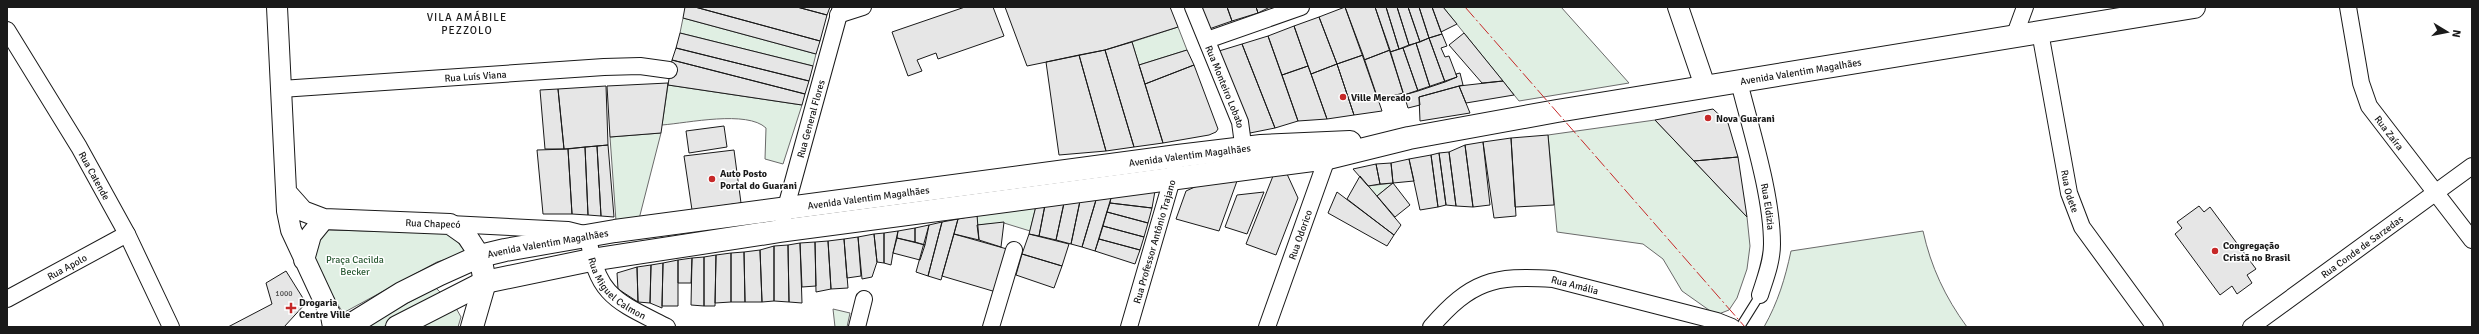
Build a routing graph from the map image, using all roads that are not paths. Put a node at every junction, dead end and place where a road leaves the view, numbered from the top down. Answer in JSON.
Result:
{"nodes":[{"id":1,"x":277,"y":7,"type":"edge"},
{"id":2,"x":863,"y":7,"type":"edge"},
{"id":3,"x":1193,"y":7,"type":"edge"},
{"id":4,"x":1301,"y":7,"type":"edge"},
{"id":5,"x":1678,"y":7,"type":"edge"},
{"id":6,"x":2025,"y":7,"type":"edge"},
{"id":7,"x":2194,"y":7,"type":"edge"},
{"id":8,"x":2348,"y":7,"type":"edge"},
{"id":9,"x":840,"y":11,"type":"edge"},
{"id":10,"x":7,"y":30,"type":"edge"},
{"id":11,"x":2040,"y":32,"type":"junction"},
{"id":12,"x":2014,"y":37,"type":"junction"},
{"id":13,"x":1206,"y":40,"type":"junction"},
{"id":14,"x":670,"y":70,"type":"dead end"},
{"id":15,"x":1739,"y":82,"type":"junction"},
{"id":16,"x":1705,"y":86,"type":"junction"},
{"id":17,"x":281,"y":89,"type":"junction"},
{"id":18,"x":1330,"y":150,"type":"junction"},
{"id":19,"x":1178,"y":156,"type":"junction"},
{"id":20,"x":1245,"y":158,"type":"junction"},
{"id":21,"x":2472,"y":166,"type":"edge"},
{"id":22,"x":1172,"y":178,"type":"junction"},
{"id":23,"x":2436,"y":192,"type":"junction"},
{"id":24,"x":287,"y":193,"type":"junction"},
{"id":25,"x":785,"y":208,"type":"junction"},
{"id":26,"x":324,"y":219,"type":"junction"},
{"id":27,"x":450,"y":224,"type":"junction"},
{"id":28,"x":780,"y":231,"type":"junction"},
{"id":29,"x":127,"y":234,"type":"junction"},
{"id":30,"x":588,"y":235,"type":"junction"},
{"id":31,"x":2472,"y":240,"type":"edge"},
{"id":32,"x":1014,"y":250,"type":"dead end"},
{"id":33,"x":480,"y":256,"type":"junction"},
{"id":34,"x":304,"y":260,"type":"junction"},
{"id":35,"x":591,"y":260,"type":"junction"},
{"id":36,"x":485,"y":282,"type":"junction"},
{"id":37,"x":1760,"y":295,"type":"joint"},
{"id":38,"x":864,"y":299,"type":"dead end"},
{"id":39,"x":7,"y":300,"type":"edge"},
{"id":40,"x":171,"y":327,"type":"edge"},
{"id":41,"x":333,"y":327,"type":"edge"},
{"id":42,"x":347,"y":327,"type":"edge"},
{"id":43,"x":397,"y":327,"type":"edge"},
{"id":44,"x":472,"y":327,"type":"edge"},
{"id":45,"x":667,"y":327,"type":"edge"},
{"id":46,"x":857,"y":327,"type":"edge"},
{"id":47,"x":991,"y":327,"type":"edge"},
{"id":48,"x":1129,"y":327,"type":"edge"},
{"id":49,"x":1267,"y":327,"type":"edge"},
{"id":50,"x":1430,"y":327,"type":"edge"},
{"id":51,"x":1732,"y":327,"type":"edge"},
{"id":52,"x":1740,"y":327,"type":"edge"},
{"id":53,"x":2155,"y":327,"type":"edge"},
{"id":54,"x":2251,"y":327,"type":"edge"}],
"edges":[{"from":1,"to":17,"type":"street"},
{"from":2,"to":9,"type":"street"},
{"from":3,"to":13,"type":"street","name":"Rua Monteiro Lobato"},
{"from":4,"to":13,"type":"street"},
{"from":5,"to":16,"type":"street"},
{"from":6,"to":12,"type":"street"},
{"from":7,"to":11,"type":"main road","name":"Avenida Valentim Magalhães"},
{"from":8,"to":23,"type":"street","name":"Rua Zaíra"},
{"from":9,"to":25,"type":"street","name":"Rua General Flores"},
{"from":10,"to":29,"type":"street","name":"Rua Catende"},
{"from":11,"to":12,"type":"main road","name":"Avenida Valentim Magalhães"},
{"from":11,"to":53,"type":"street","name":"Rua Odete"},
{"from":12,"to":15,"type":"main road","name":"Avenida Valentim Magalhães"},
{"from":13,"to":20,"type":"street","name":"Rua Monteiro Lobato"},
{"from":14,"to":17,"type":"street","name":"Rua Luís Viana"},
{"from":15,"to":16,"type":"main road","name":"Avenida Valentim Magalhães"},
{"from":15,"to":37,"type":"street","name":"Rua Eldizia"},
{"from":16,"to":18,"type":"main road","name":"Avenida Valentim Magalhães"},
{"from":17,"to":24,"type":"street"},
{"from":18,"to":20,"type":"main road","name":"Avenida Valentim Magalhães"},
{"from":18,"to":49,"type":"street","name":"Rua Odorico"},
{"from":19,"to":20,"type":"main road","name":"Avenida Valentim Magalhães"},
{"from":19,"to":22,"type":"street","name":"Rua Professor Antônio Trajano"},
{"from":19,"to":25,"type":"main road","name":"Avenida Valentim Magalhães"},
{"from":20,"to":22,"type":"main road","name":"Avenida Valentim Magalhães"},
{"from":21,"to":23,"type":"street","name":"Rua Conde de Sarzedas"},
{"from":22,"to":28,"type":"main road","name":"Avenida Valentim Magalhães"},
{"from":22,"to":48,"type":"street","name":"Rua Professor Antônio Trajano"},
{"from":23,"to":31,"type":"street","name":"Rua Zaíra"},
{"from":23,"to":54,"type":"street","name":"Rua Conde de Sarzedas"},
{"from":24,"to":26,"type":"street","name":"Rua Chapecó"},
{"from":24,"to":34,"type":"street"},
{"from":25,"to":28,"type":"street","name":"Rua General Flores"},
{"from":25,"to":30,"type":"main road","name":"Avenida Valentim Magalhães"},
{"from":26,"to":27,"type":"street","name":"Rua Chapecó"},
{"from":26,"to":34,"type":"street"},
{"from":27,"to":30,"type":"street","name":"Rua Chapecó"},
{"from":27,"to":33,"type":"street"},
{"from":28,"to":35,"type":"main road","name":"Avenida Valentim Magalhães"},
{"from":29,"to":39,"type":"street","name":"Rua Apolo"},
{"from":29,"to":40,"type":"street","name":"Rua Catende"},
{"from":30,"to":33,"type":"main road","name":"Avenida Valentim Magalhães"},
{"from":30,"to":35,"type":"street","name":"Rua Miguel Calmon"},
{"from":32,"to":47,"type":"street"},
{"from":33,"to":36,"type":"main road"},
{"from":33,"to":42,"type":"main road","name":"Avenida Valentim Magalhães"},
{"from":34,"to":41,"type":"street"},
{"from":35,"to":36,"type":"main road","name":"Avenida Valentim Magalhães"},
{"from":35,"to":45,"type":"street","name":"Rua Miguel Calmon"},
{"from":36,"to":43,"type":"main road","name":"Avenida Valentim Magalhães"},
{"from":36,"to":44,"type":"main road"},
{"from":37,"to":52,"type":"lane","name":"Rua Eldizia"},
{"from":38,"to":46,"type":"street"},
{"from":50,"to":51,"type":"street","name":"Rua Amália"}]}
